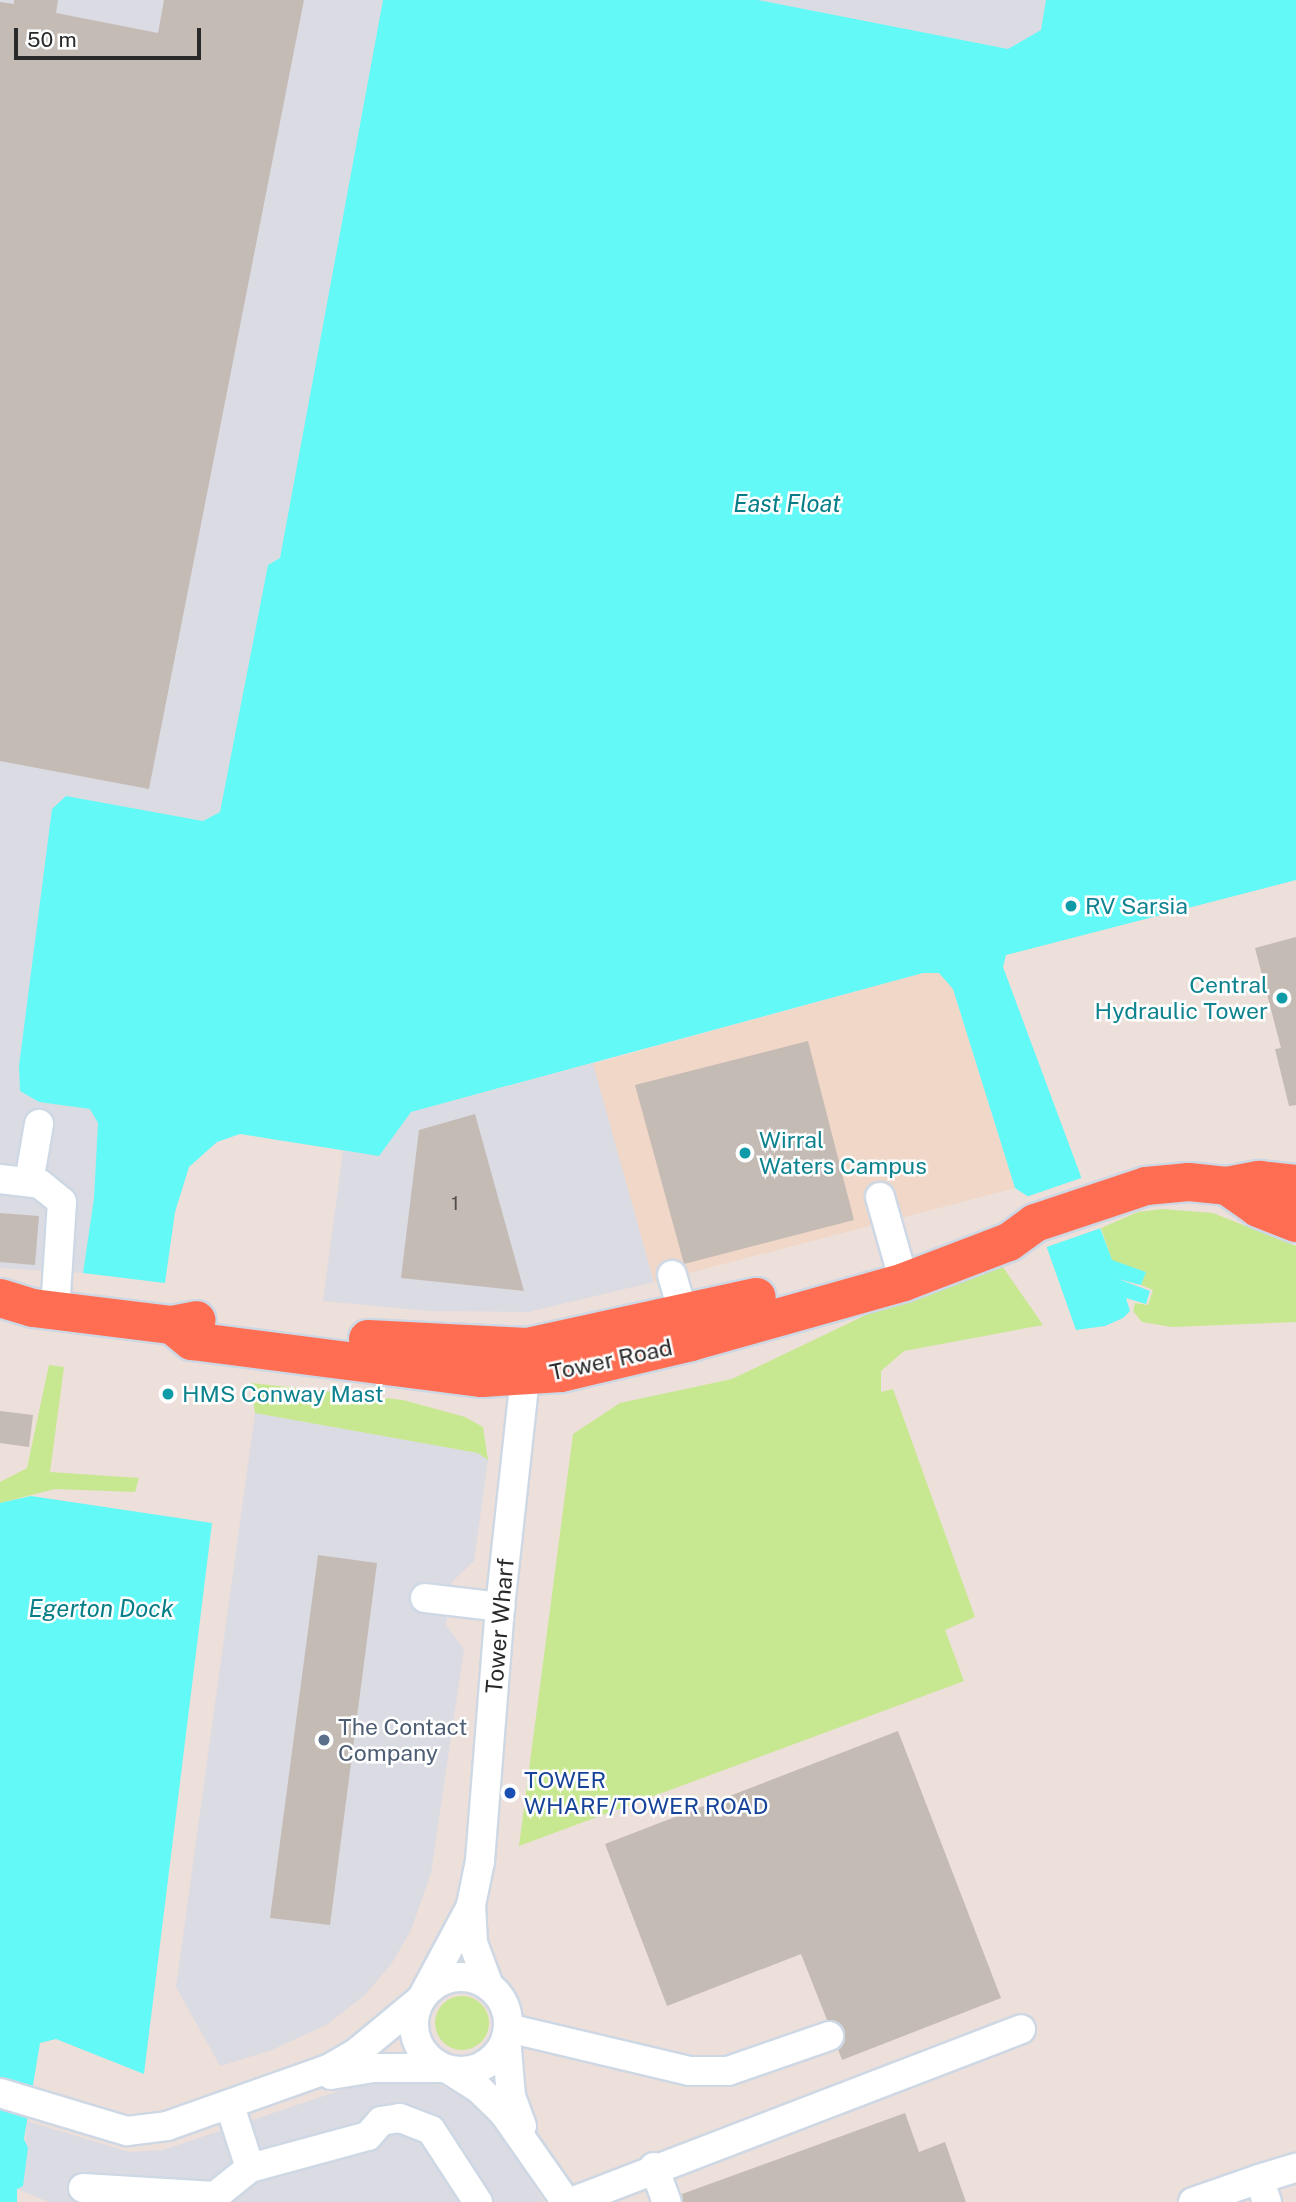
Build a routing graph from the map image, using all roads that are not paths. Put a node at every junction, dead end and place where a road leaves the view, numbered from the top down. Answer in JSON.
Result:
{"nodes":[{"id":1,"x":39,"y":1124,"type":"dead end"},
{"id":2,"x":0,"y":1179,"type":"edge"},
{"id":3,"x":29,"y":1182,"type":"junction"},
{"id":4,"x":1296,"y":1184,"type":"edge"},
{"id":5,"x":1227,"y":1186,"type":"junction"},
{"id":6,"x":880,"y":1197,"type":"dead end"},
{"id":7,"x":1296,"y":1223,"type":"edge"},
{"id":8,"x":900,"y":1270,"type":"junction"},
{"id":9,"x":672,"y":1275,"type":"dead end"},
{"id":10,"x":22,"y":1308,"type":"edge"},
{"id":11,"x":688,"y":1329,"type":"junction"},
{"id":12,"x":526,"y":1362,"type":"junction"},
{"id":13,"x":425,"y":1598,"type":"dead end"},
{"id":14,"x":500,"y":1607,"type":"junction"},
{"id":15,"x":471,"y":1905,"type":"junction"},
{"id":16,"x":489,"y":1986,"type":"junction"},
{"id":17,"x":423,"y":1996,"type":"junction"},
{"id":18,"x":1021,"y":2029,"type":"dead end"},
{"id":19,"x":507,"y":2032,"type":"junction"},
{"id":20,"x":829,"y":2036,"type":"dead end"},
{"id":21,"x":446,"y":2069,"type":"junction"},
{"id":22,"x":298,"y":2083,"type":"junction"},
{"id":23,"x":0,"y":2093,"type":"edge"},
{"id":24,"x":230,"y":2106,"type":"junction"},
{"id":25,"x":531,"y":2148,"type":"junction"},
{"id":26,"x":654,"y":2167,"type":"junction"},
{"id":27,"x":250,"y":2168,"type":"junction"},
{"id":28,"x":1296,"y":2168,"type":"edge"},
{"id":29,"x":83,"y":2188,"type":"dead end"},
{"id":30,"x":1263,"y":2191,"type":"edge"},
{"id":31,"x":478,"y":2202,"type":"edge"},
{"id":32,"x":569,"y":2202,"type":"edge"},
{"id":33,"x":667,"y":2202,"type":"edge"},
{"id":34,"x":1194,"y":2202,"type":"edge"}],
"edges":[{"from":1,"to":3,"type":"street"},
{"from":2,"to":3,"type":"street"},
{"from":3,"to":10,"type":"street"},
{"from":4,"to":5,"type":"highway","name":"Tower Road"},
{"from":5,"to":7,"type":"highway"},
{"from":5,"to":8,"type":"highway","name":"Tower Road"},
{"from":6,"to":8,"type":"street"},
{"from":8,"to":11,"type":"highway","name":"Tower Road"},
{"from":9,"to":11,"type":"street"},
{"from":10,"to":12,"type":"highway","name":"Tower Road"},
{"from":11,"to":12,"type":"highway","name":"Tower Road"},
{"from":12,"to":14,"type":"street","name":"Tower Wharf"},
{"from":13,"to":14,"type":"street"},
{"from":14,"to":15,"type":"street","name":"Tower Wharf"},
{"from":15,"to":16,"type":"street","name":"Tower Wharf"},
{"from":15,"to":17,"type":"street","name":"Tower Wharf"},
{"from":16,"to":17,"type":"street"},
{"from":16,"to":19,"type":"street"},
{"from":17,"to":21,"type":"street"},
{"from":17,"to":22,"type":"street"},
{"from":18,"to":26,"type":"street"},
{"from":19,"to":20,"type":"street"},
{"from":19,"to":21,"type":"street"},
{"from":19,"to":25,"type":"street"},
{"from":21,"to":22,"type":"street"},
{"from":21,"to":25,"type":"street"},
{"from":22,"to":24,"type":"street"},
{"from":23,"to":24,"type":"street"},
{"from":24,"to":27,"type":"street"},
{"from":25,"to":32,"type":"street"},
{"from":26,"to":32,"type":"street"},
{"from":26,"to":33,"type":"street"},
{"from":27,"to":29,"type":"street"},
{"from":27,"to":31,"type":"street"},
{"from":28,"to":30,"type":"street"},
{"from":30,"to":34,"type":"street"}]}
